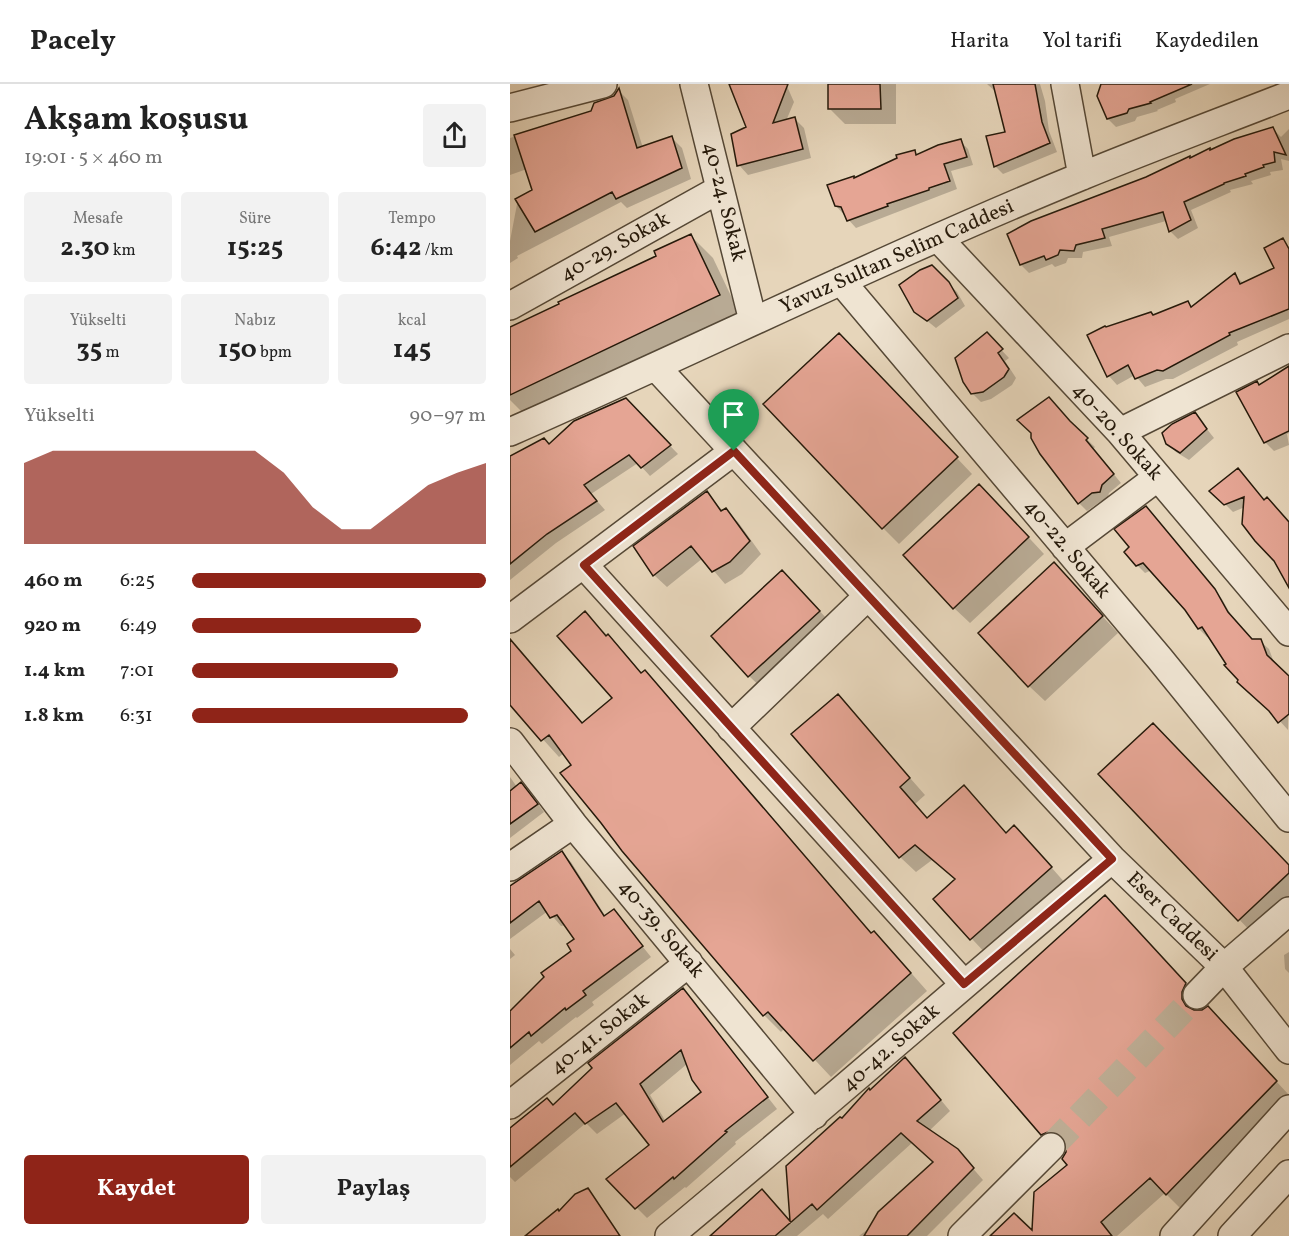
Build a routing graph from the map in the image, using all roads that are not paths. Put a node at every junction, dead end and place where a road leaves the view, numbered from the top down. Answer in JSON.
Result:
{"nodes":[{"id":1,"x":603,"y":84,"type":"edge"},
{"id":2,"x":694,"y":84,"type":"edge"},
{"id":3,"x":1065,"y":84,"type":"edge"},
{"id":4,"x":1289,"y":95,"type":"edge"},
{"id":5,"x":510,"y":108,"type":"edge"},
{"id":6,"x":1082,"y":176,"type":"junction"},
{"id":7,"x":720,"y":189,"type":"junction"},
{"id":8,"x":938,"y":238,"type":"junction"},
{"id":9,"x":841,"y":281,"type":"junction"},
{"id":10,"x":510,"y":306,"type":"edge"},
{"id":11,"x":753,"y":321,"type":"junction"},
{"id":12,"x":1289,"y":348,"type":"edge"},
{"id":13,"x":656,"y":367,"type":"junction"},
{"id":14,"x":510,"y":432,"type":"edge"},
{"id":15,"x":1120,"y":432,"type":"junction"},
{"id":16,"x":734,"y":451,"type":"junction"},
{"id":17,"x":1158,"y":477,"type":"junction"},
{"id":18,"x":1065,"y":547,"type":"junction"},
{"id":19,"x":584,"y":565,"type":"junction"},
{"id":20,"x":868,"y":596,"type":"junction"},
{"id":21,"x":510,"y":619,"type":"edge"},
{"id":22,"x":1286,"y":621,"type":"edge"},
{"id":23,"x":731,"y":728,"type":"junction"},
{"id":24,"x":510,"y":742,"type":"edge"},
{"id":25,"x":1289,"y":818,"type":"edge"},
{"id":26,"x":573,"y":824,"type":"junction"},
{"id":27,"x":1112,"y":859,"type":"junction"},
{"id":28,"x":510,"y":867,"type":"edge"},
{"id":29,"x":1289,"y":911,"type":"edge"},
{"id":30,"x":689,"y":963,"type":"junction"},
{"id":31,"x":1224,"y":967,"type":"junction"},
{"id":32,"x":964,"y":984,"type":"junction"},
{"id":33,"x":1197,"y":995,"type":"tunnel mouth"},
{"id":34,"x":1289,"y":1050,"type":"edge"},
{"id":35,"x":510,"y":1105,"type":"edge"},
{"id":36,"x":1289,"y":1109,"type":"edge"},
{"id":37,"x":814,"y":1115,"type":"junction"},
{"id":38,"x":1051,"y":1147,"type":"tunnel mouth"},
{"id":39,"x":1289,"y":1174,"type":"edge"},
{"id":40,"x":669,"y":1236,"type":"edge"},
{"id":41,"x":962,"y":1236,"type":"edge"},
{"id":42,"x":1174,"y":1236,"type":"edge"},
{"id":43,"x":1233,"y":1236,"type":"edge"}],
"edges":[{"from":1,"to":5,"type":"street"},
{"from":2,"to":7,"type":"street","name":"40-24. Sokak"},
{"from":3,"to":6,"type":"street"},
{"from":4,"to":6,"type":"street","name":"Yavuz Sultan Selim Caddesi"},
{"from":6,"to":8,"type":"street","name":"Yavuz Sultan Selim Caddesi"},
{"from":7,"to":10,"type":"street","name":"40-29. Sokak"},
{"from":7,"to":11,"type":"street","name":"40-24. Sokak"},
{"from":8,"to":9,"type":"street","name":"Yavuz Sultan Selim Caddesi"},
{"from":8,"to":15,"type":"street","name":"40-20. Sokak"},
{"from":9,"to":11,"type":"street","name":"Yavuz Sultan Selim Caddesi"},
{"from":9,"to":18,"type":"street","name":"40-22. Sokak"},
{"from":11,"to":13,"type":"street","name":"Yavuz Sultan Selim Caddesi"},
{"from":12,"to":15,"type":"street"},
{"from":13,"to":14,"type":"street","name":"Yavuz Sultan Selim Caddesi"},
{"from":13,"to":16,"type":"street","name":"Eser Caddesi"},
{"from":15,"to":17,"type":"street","name":"40-20. Sokak"},
{"from":16,"to":19,"type":"street"},
{"from":16,"to":20,"type":"street","name":"Eser Caddesi"},
{"from":17,"to":18,"type":"street"},
{"from":17,"to":22,"type":"street","name":"40-20. Sokak"},
{"from":18,"to":25,"type":"street","name":"40-22. Sokak"},
{"from":19,"to":21,"type":"street"},
{"from":19,"to":23,"type":"street"},
{"from":20,"to":23,"type":"street"},
{"from":20,"to":27,"type":"street","name":"Eser Caddesi"},
{"from":23,"to":32,"type":"street"},
{"from":24,"to":26,"type":"street","name":"40-39. Sokak"},
{"from":26,"to":28,"type":"street"},
{"from":26,"to":30,"type":"street","name":"40-39. Sokak"},
{"from":27,"to":31,"type":"street","name":"Eser Caddesi"},
{"from":27,"to":32,"type":"street","name":"40-42. Sokak"},
{"from":29,"to":31,"type":"street"},
{"from":30,"to":35,"type":"street","name":"40-41. Sokak"},
{"from":30,"to":37,"type":"street","name":"40-39. Sokak"},
{"from":31,"to":33,"type":"street"},
{"from":31,"to":34,"type":"street","name":"Eser Caddesi"},
{"from":32,"to":37,"type":"street","name":"40-42. Sokak"},
{"from":36,"to":42,"type":"street"},
{"from":37,"to":40,"type":"street","name":"40-42. Sokak"},
{"from":38,"to":41,"type":"street"},
{"from":39,"to":43,"type":"street"}]}
